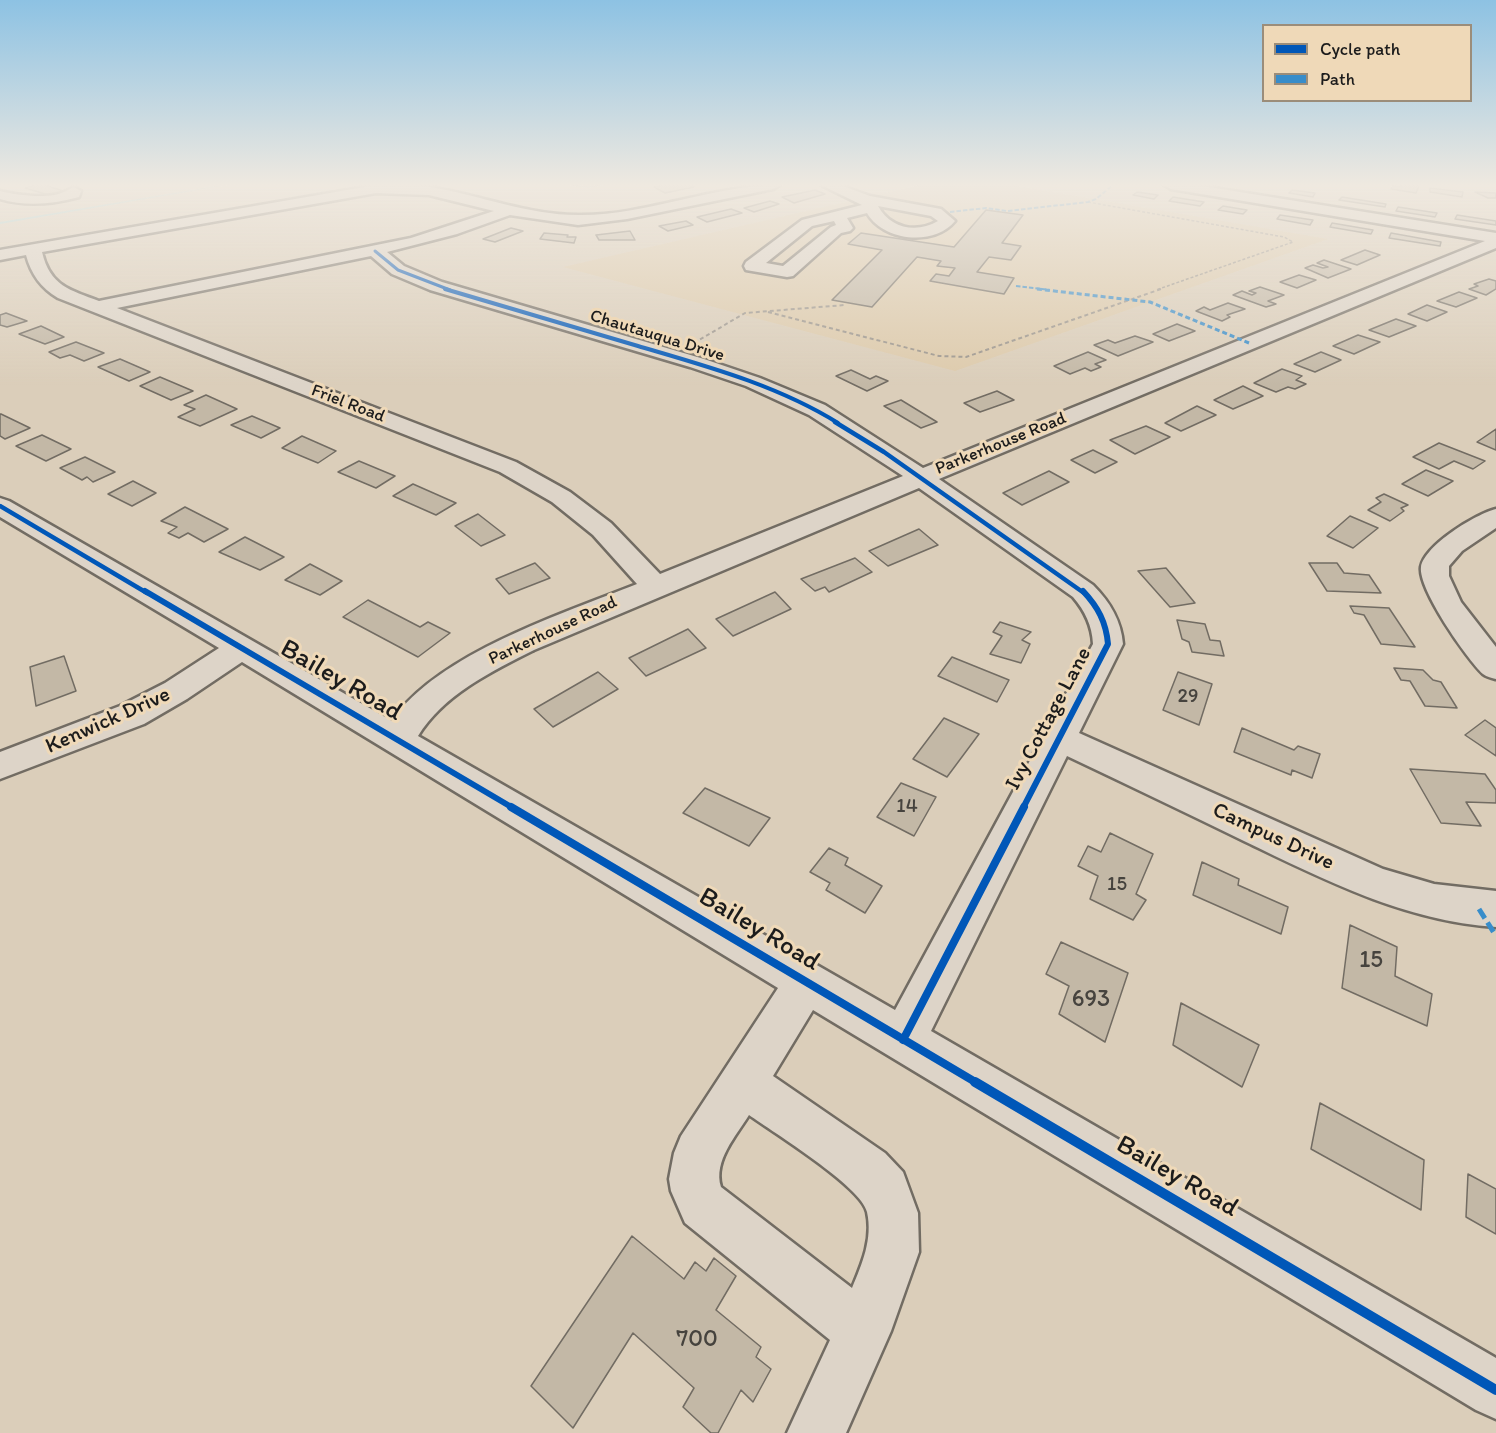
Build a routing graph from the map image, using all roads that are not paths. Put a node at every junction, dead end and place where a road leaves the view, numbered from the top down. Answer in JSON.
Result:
{"nodes":[{"id":1,"x":17,"y":252,"type":"edge"},
{"id":2,"x":34,"y":252,"type":"edge"},
{"id":3,"x":371,"y":252,"type":"edge"},
{"id":4,"x":376,"y":252,"type":"edge"},
{"id":5,"x":770,"y":252,"type":"edge"},
{"id":6,"x":811,"y":252,"type":"edge"},
{"id":7,"x":1467,"y":252,"type":"edge"},
{"id":8,"x":0,"y":255,"type":"edge"},
{"id":9,"x":98,"y":307,"type":"junction"},
{"id":10,"x":920,"y":477,"type":"junction"},
{"id":11,"x":0,"y":506,"type":"edge"},
{"id":12,"x":1496,"y":517,"type":"edge"},
{"id":13,"x":655,"y":586,"type":"junction"},
{"id":14,"x":242,"y":648,"type":"junction"},
{"id":15,"x":1496,"y":668,"type":"edge"},
{"id":16,"x":1059,"y":738,"type":"junction"},
{"id":17,"x":398,"y":739,"type":"junction"},
{"id":18,"x":0,"y":766,"type":"edge"},
{"id":19,"x":1496,"y":909,"type":"edge"},
{"id":20,"x":807,"y":983,"type":"junction"},
{"id":21,"x":903,"y":1040,"type":"junction"},
{"id":22,"x":743,"y":1083,"type":"junction"},
{"id":23,"x":863,"y":1331,"type":"junction"},
{"id":24,"x":1496,"y":1390,"type":"edge"},
{"id":25,"x":816,"y":1433,"type":"edge"}],
"edges":[{"from":1,"to":8,"type":"street"},
{"from":2,"to":9,"type":"street","name":"Friel Road"},
{"from":3,"to":9,"type":"street"},
{"from":4,"to":10,"type":"street","name":"Chautauqua Drive"},
{"from":5,"to":6,"type":"street"},
{"from":7,"to":10,"type":"street","name":"Parkerhouse Road"},
{"from":9,"to":13,"type":"street","name":"Friel Road"},
{"from":10,"to":13,"type":"street","name":"Parkerhouse Road"},
{"from":10,"to":16,"type":"street","name":"Ivy Cottage Lane"},
{"from":11,"to":14,"type":"street","name":"Bailey Road"},
{"from":12,"to":15,"type":"street"},
{"from":13,"to":17,"type":"street","name":"Parkerhouse Road"},
{"from":14,"to":17,"type":"street","name":"Bailey Road"},
{"from":14,"to":18,"type":"street","name":"Kenwick Drive"},
{"from":16,"to":19,"type":"street","name":"Campus Drive"},
{"from":16,"to":21,"type":"street","name":"Ivy Cottage Lane"},
{"from":17,"to":20,"type":"street","name":"Bailey Road"},
{"from":20,"to":21,"type":"street","name":"Bailey Road"},
{"from":20,"to":22,"type":"street"},
{"from":21,"to":24,"type":"street","name":"Bailey Road"},
{"from":22,"to":23,"type":"street"},
{"from":22,"to":23,"type":"street"},
{"from":23,"to":25,"type":"street"}]}
